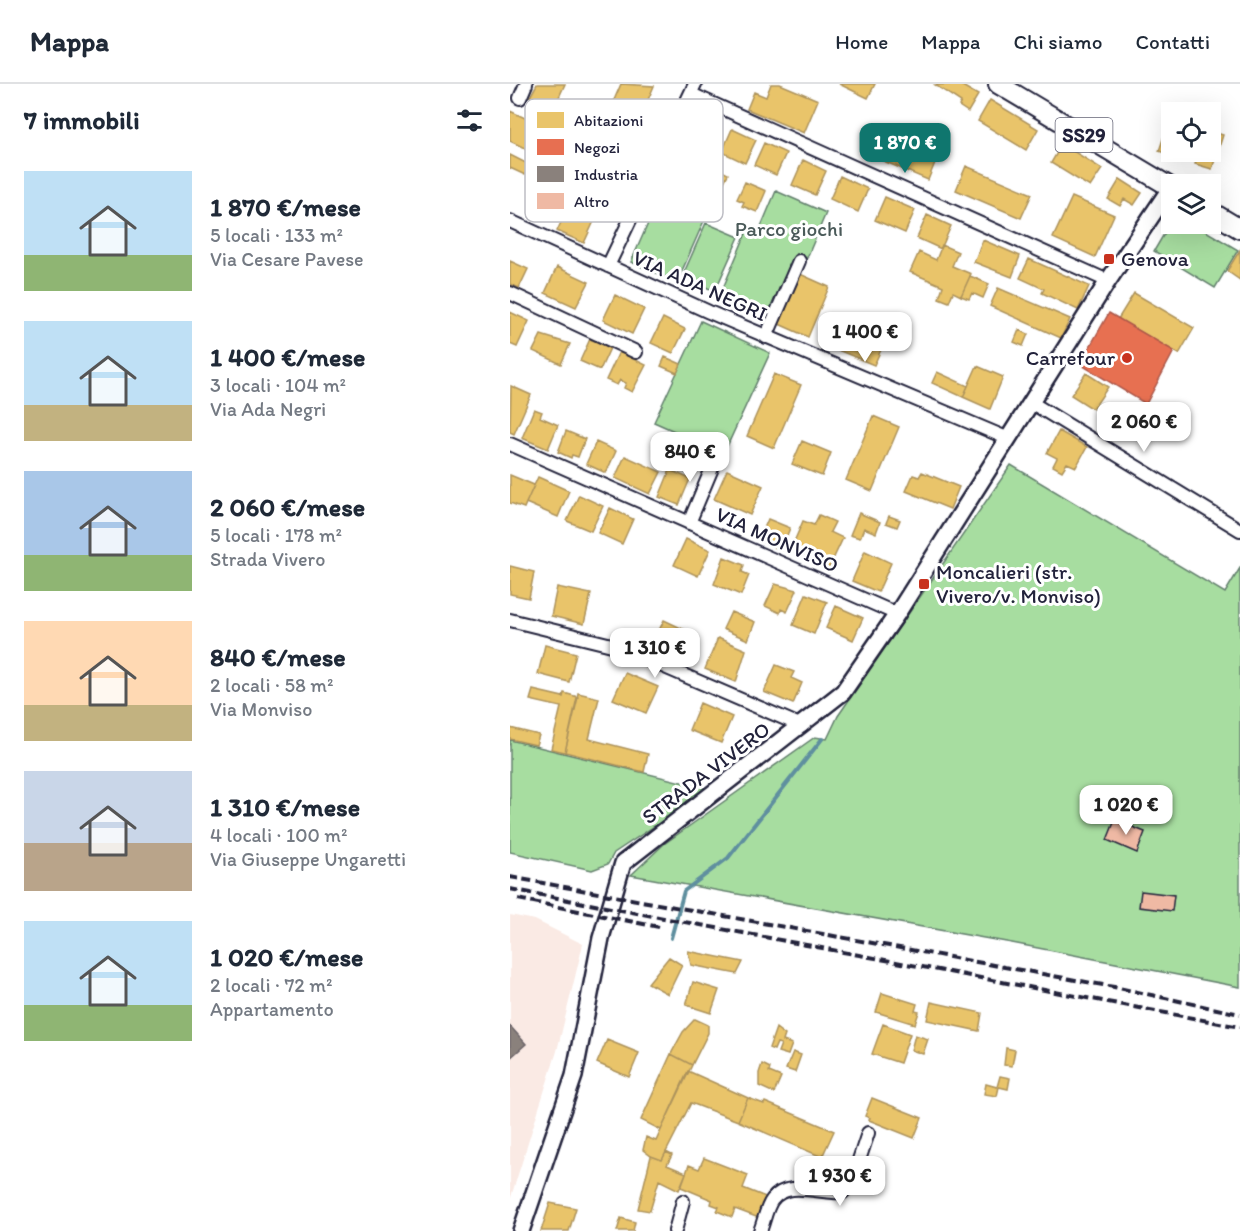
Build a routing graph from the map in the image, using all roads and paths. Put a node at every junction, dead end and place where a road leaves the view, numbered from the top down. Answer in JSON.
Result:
{"nodes":[{"id":1,"x":526,"y":84,"type":"edge"},
{"id":2,"x":1006,"y":86,"type":"edge"},
{"id":3,"x":693,"y":89,"type":"edge"},
{"id":4,"x":520,"y":98,"type":"dead end"},
{"id":5,"x":715,"y":99,"type":"edge"},
{"id":6,"x":723,"y":103,"type":"edge"},
{"id":7,"x":1161,"y":181,"type":"edge"},
{"id":8,"x":1161,"y":202,"type":"edge"},
{"id":9,"x":1221,"y":218,"type":"edge"},
{"id":10,"x":510,"y":221,"type":"edge"},
{"id":11,"x":629,"y":222,"type":"edge"},
{"id":12,"x":1240,"y":229,"type":"edge"},
{"id":13,"x":799,"y":261,"type":"dead end"},
{"id":14,"x":608,"y":266,"type":"junction"},
{"id":15,"x":1107,"y":281,"type":"junction"},
{"id":16,"x":510,"y":293,"type":"edge"},
{"id":17,"x":766,"y":336,"type":"junction"},
{"id":18,"x":636,"y":352,"type":"dead end"},
{"id":19,"x":1032,"y":403,"type":"junction"},
{"id":20,"x":1009,"y":439,"type":"junction"},
{"id":21,"x":510,"y":444,"type":"edge"},
{"id":22,"x":718,"y":454,"type":"dead end"},
{"id":23,"x":689,"y":523,"type":"junction"},
{"id":24,"x":1240,"y":530,"type":"edge"},
{"id":25,"x":897,"y":614,"type":"junction"},
{"id":26,"x":510,"y":620,"type":"edge"},
{"id":27,"x":802,"y":726,"type":"junction"},
{"id":28,"x":868,"y":1133,"type":"dead end"},
{"id":29,"x":683,"y":1200,"type":"dead end"},
{"id":30,"x":521,"y":1231,"type":"edge"},
{"id":31,"x":675,"y":1231,"type":"edge"},
{"id":32,"x":760,"y":1231,"type":"edge"}],
"edges":[{"from":1,"to":4,"type":"street"},
{"from":2,"to":7,"type":"main road","number":"SS29"},
{"from":3,"to":5,"type":"street"},
{"from":6,"to":15,"type":"street"},
{"from":8,"to":15,"type":"street","name":"STRADA VIVERO"},
{"from":9,"to":12,"type":"main road"},
{"from":10,"to":14,"type":"street","name":"VIA ADA NEGRI"},
{"from":11,"to":14,"type":"street"},
{"from":13,"to":17,"type":"street"},
{"from":14,"to":17,"type":"street","name":"VIA ADA NEGRI"},
{"from":15,"to":19,"type":"street","name":"STRADA VIVERO"},
{"from":16,"to":18,"type":"street"},
{"from":17,"to":20,"type":"street","name":"VIA ADA NEGRI"},
{"from":19,"to":20,"type":"street","name":"STRADA VIVERO"},
{"from":19,"to":24,"type":"street"},
{"from":20,"to":25,"type":"street","name":"STRADA VIVERO"},
{"from":21,"to":23,"type":"street","name":"VIA MONVISO"},
{"from":22,"to":23,"type":"street"},
{"from":23,"to":25,"type":"street","name":"VIA MONVISO"},
{"from":25,"to":27,"type":"street","name":"STRADA VIVERO"},
{"from":26,"to":27,"type":"street"},
{"from":27,"to":30,"type":"street","name":"STRADA VIVERO"},
{"from":28,"to":32,"type":"street"},
{"from":29,"to":31,"type":"street"}]}
